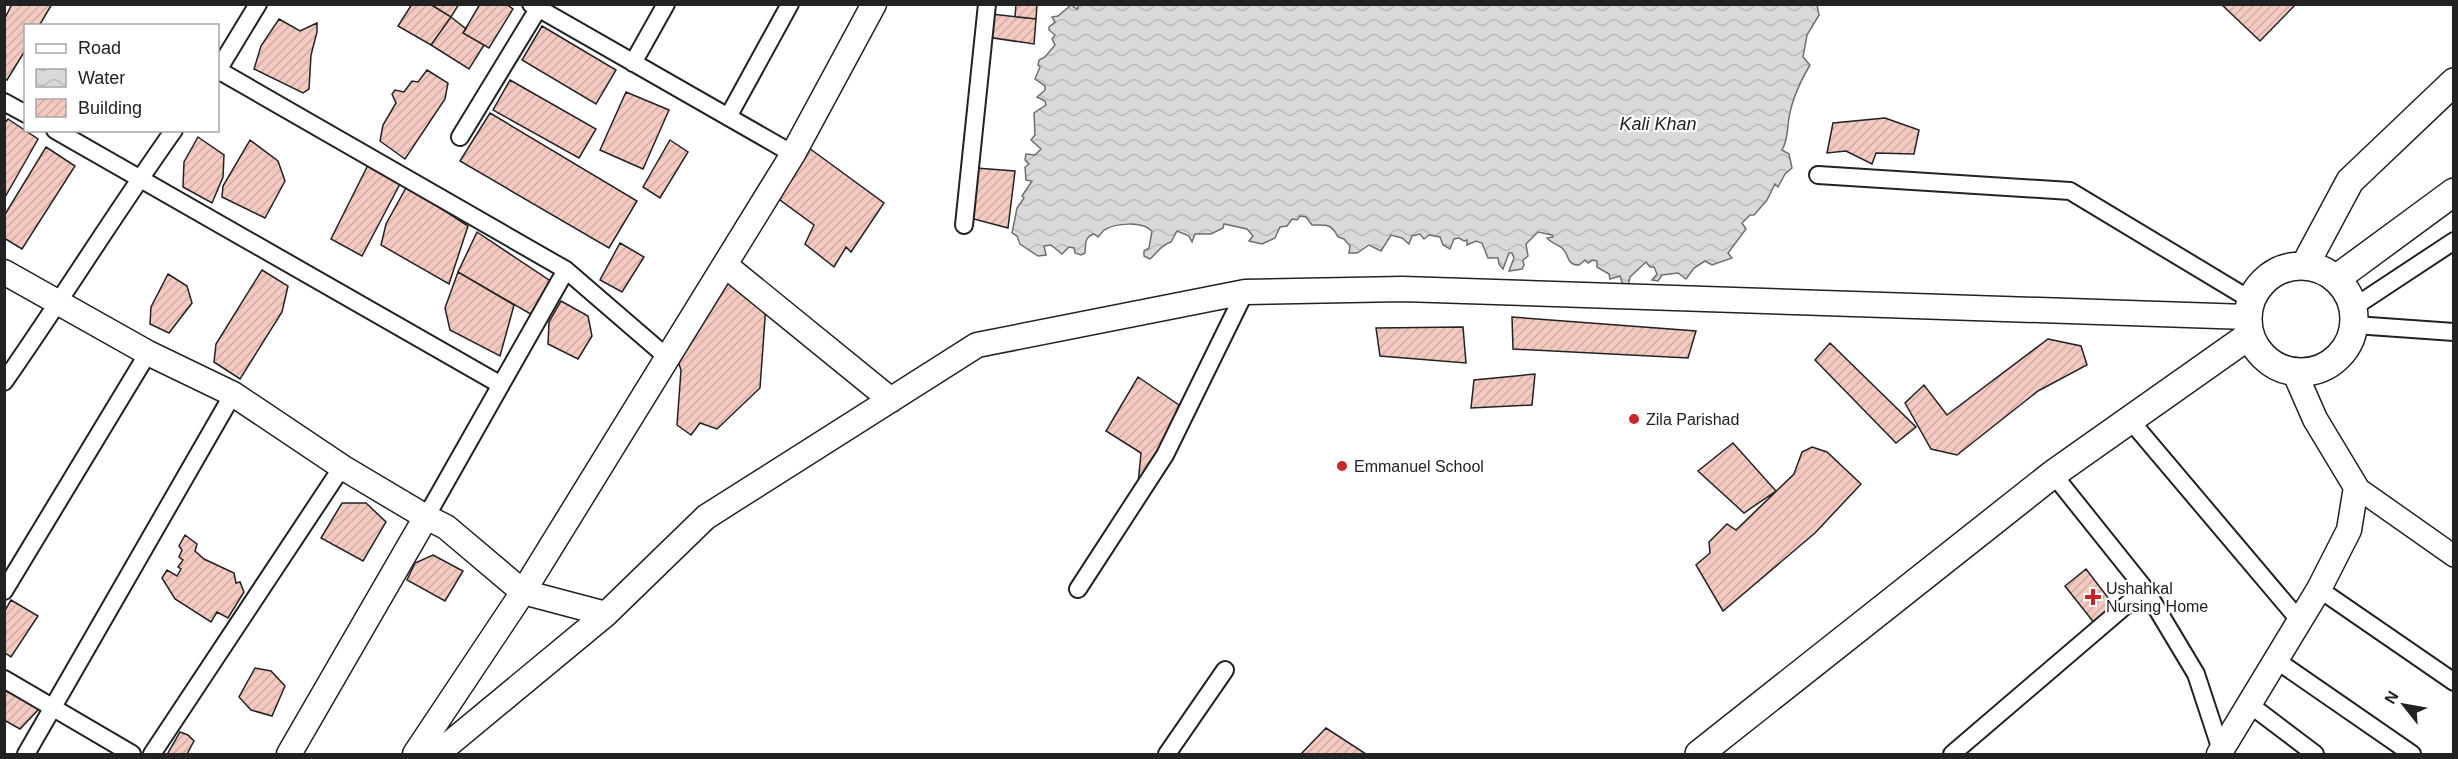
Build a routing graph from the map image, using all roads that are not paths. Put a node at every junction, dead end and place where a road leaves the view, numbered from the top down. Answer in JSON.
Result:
{"nodes":[{"id":1,"x":258,"y":4,"type":"edge"},
{"id":2,"x":666,"y":4,"type":"edge"},
{"id":3,"x":790,"y":4,"type":"edge"},
{"id":4,"x":874,"y":4,"type":"edge"},
{"id":5,"x":987,"y":4,"type":"edge"},
{"id":6,"x":537,"y":6,"type":"edge"},
{"id":7,"x":633,"y":63,"type":"junction"},
{"id":8,"x":219,"y":68,"type":"edge"},
{"id":9,"x":219,"y":71,"type":"edge"},
{"id":10,"x":2454,"y":82,"type":"edge"},
{"id":11,"x":4,"y":102,"type":"edge"},
{"id":12,"x":24,"y":113,"type":"edge"},
{"id":13,"x":728,"y":117,"type":"junction"},
{"id":14,"x":60,"y":132,"type":"edge"},
{"id":15,"x":173,"y":132,"type":"edge"},
{"id":16,"x":460,"y":137,"type":"dead end"},
{"id":17,"x":793,"y":154,"type":"junction"},
{"id":18,"x":1818,"y":175,"type":"dead end"},
{"id":19,"x":140,"y":177,"type":"junction"},
{"id":20,"x":2454,"y":192,"type":"edge"},
{"id":21,"x":964,"y":225,"type":"dead end"},
{"id":22,"x":2454,"y":241,"type":"edge"},
{"id":23,"x":2306,"y":264,"type":"junction"},
{"id":24,"x":725,"y":265,"type":"junction"},
{"id":25,"x":566,"y":270,"type":"junction"},
{"id":26,"x":4,"y":272,"type":"edge"},
{"id":27,"x":2337,"y":278,"type":"junction"},
{"id":28,"x":1245,"y":292,"type":"junction"},
{"id":29,"x":60,"y":302,"type":"junction"},
{"id":30,"x":2355,"y":316,"type":"junction"},
{"id":31,"x":2249,"y":318,"type":"junction"},
{"id":32,"x":2454,"y":332,"type":"edge"},
{"id":33,"x":148,"y":353,"type":"junction"},
{"id":34,"x":668,"y":358,"type":"junction"},
{"id":35,"x":2294,"y":372,"type":"junction"},
{"id":36,"x":4,"y":382,"type":"edge"},
{"id":37,"x":501,"y":385,"type":"junction"},
{"id":38,"x":233,"y":394,"type":"junction"},
{"id":39,"x":891,"y":400,"type":"junction"},
{"id":40,"x":2130,"y":420,"type":"junction"},
{"id":41,"x":342,"y":467,"type":"junction"},
{"id":42,"x":2054,"y":474,"type":"junction"},
{"id":43,"x":2356,"y":487,"type":"junction"},
{"id":44,"x":426,"y":517,"type":"junction"},
{"id":45,"x":2454,"y":556,"type":"edge"},
{"id":46,"x":1078,"y":589,"type":"dead end"},
{"id":47,"x":2145,"y":589,"type":"junction"},
{"id":48,"x":2319,"y":590,"type":"junction"},
{"id":49,"x":4,"y":591,"type":"edge"},
{"id":50,"x":523,"y":592,"type":"junction"},
{"id":51,"x":606,"y":614,"type":"junction"},
{"id":52,"x":2300,"y":621,"type":"junction"},
{"id":53,"x":2276,"y":660,"type":"junction"},
{"id":54,"x":1225,"y":670,"type":"dead end"},
{"id":55,"x":4,"y":679,"type":"edge"},
{"id":56,"x":2454,"y":682,"type":"edge"},
{"id":57,"x":2249,"y":704,"type":"junction"},
{"id":58,"x":53,"y":708,"type":"junction"},
{"id":59,"x":2219,"y":753,"type":"edge"},
{"id":60,"x":26,"y":754,"type":"edge"},
{"id":61,"x":132,"y":754,"type":"edge"},
{"id":62,"x":152,"y":754,"type":"edge"},
{"id":63,"x":289,"y":754,"type":"edge"},
{"id":64,"x":415,"y":754,"type":"edge"},
{"id":65,"x":437,"y":754,"type":"edge"},
{"id":66,"x":1167,"y":754,"type":"edge"},
{"id":67,"x":1700,"y":754,"type":"edge"},
{"id":68,"x":1952,"y":754,"type":"edge"},
{"id":69,"x":2315,"y":754,"type":"edge"},
{"id":70,"x":2412,"y":754,"type":"edge"}],
"edges":[{"from":1,"to":8,"type":"street"},
{"from":2,"to":7,"type":"street"},
{"from":3,"to":13,"type":"street"},
{"from":4,"to":17,"type":"main road"},
{"from":5,"to":21,"type":"street"},
{"from":6,"to":7,"type":"street"},
{"from":6,"to":16,"type":"street"},
{"from":7,"to":13,"type":"street"},
{"from":9,"to":25,"type":"street"},
{"from":10,"to":23,"type":"highway"},
{"from":11,"to":12,"type":"street"},
{"from":13,"to":17,"type":"street"},
{"from":14,"to":19,"type":"street"},
{"from":15,"to":19,"type":"street"},
{"from":17,"to":24,"type":"main road"},
{"from":18,"to":31,"type":"street"},
{"from":19,"to":29,"type":"street"},
{"from":19,"to":37,"type":"street"},
{"from":20,"to":27,"type":"highway"},
{"from":22,"to":30,"type":"street"},
{"from":23,"to":27,"type":"highway"},
{"from":23,"to":31,"type":"highway"},
{"from":24,"to":34,"type":"main road"},
{"from":24,"to":39,"type":"main road"},
{"from":25,"to":34,"type":"street"},
{"from":25,"to":37,"type":"street"},
{"from":26,"to":29,"type":"main road"},
{"from":27,"to":30,"type":"highway"},
{"from":28,"to":31,"type":"main road"},
{"from":28,"to":39,"type":"main road"},
{"from":28,"to":46,"type":"street"},
{"from":29,"to":33,"type":"main road"},
{"from":29,"to":36,"type":"street"},
{"from":30,"to":32,"type":"street"},
{"from":30,"to":35,"type":"highway"},
{"from":31,"to":35,"type":"highway"},
{"from":31,"to":40,"type":"highway"},
{"from":33,"to":38,"type":"main road"},
{"from":33,"to":49,"type":"street"},
{"from":34,"to":50,"type":"main road"},
{"from":35,"to":43,"type":"main road"},
{"from":37,"to":44,"type":"street"},
{"from":38,"to":41,"type":"main road"},
{"from":38,"to":58,"type":"street"},
{"from":39,"to":51,"type":"main road"},
{"from":40,"to":42,"type":"highway"},
{"from":40,"to":52,"type":"street"},
{"from":41,"to":44,"type":"main road"},
{"from":41,"to":62,"type":"street"},
{"from":42,"to":47,"type":"street"},
{"from":42,"to":67,"type":"highway"},
{"from":43,"to":45,"type":"street"},
{"from":43,"to":48,"type":"main road"},
{"from":44,"to":50,"type":"main road"},
{"from":44,"to":63,"type":"main road"},
{"from":47,"to":59,"type":"street"},
{"from":47,"to":68,"type":"street"},
{"from":48,"to":52,"type":"main road"},
{"from":48,"to":56,"type":"street"},
{"from":50,"to":51,"type":"main road"},
{"from":50,"to":64,"type":"main road"},
{"from":51,"to":65,"type":"main road"},
{"from":52,"to":53,"type":"main road"},
{"from":53,"to":57,"type":"main road"},
{"from":53,"to":70,"type":"street"},
{"from":54,"to":66,"type":"street"},
{"from":55,"to":58,"type":"street"},
{"from":57,"to":59,"type":"main road"},
{"from":57,"to":69,"type":"street"},
{"from":58,"to":60,"type":"street"},
{"from":58,"to":61,"type":"street"}]}
